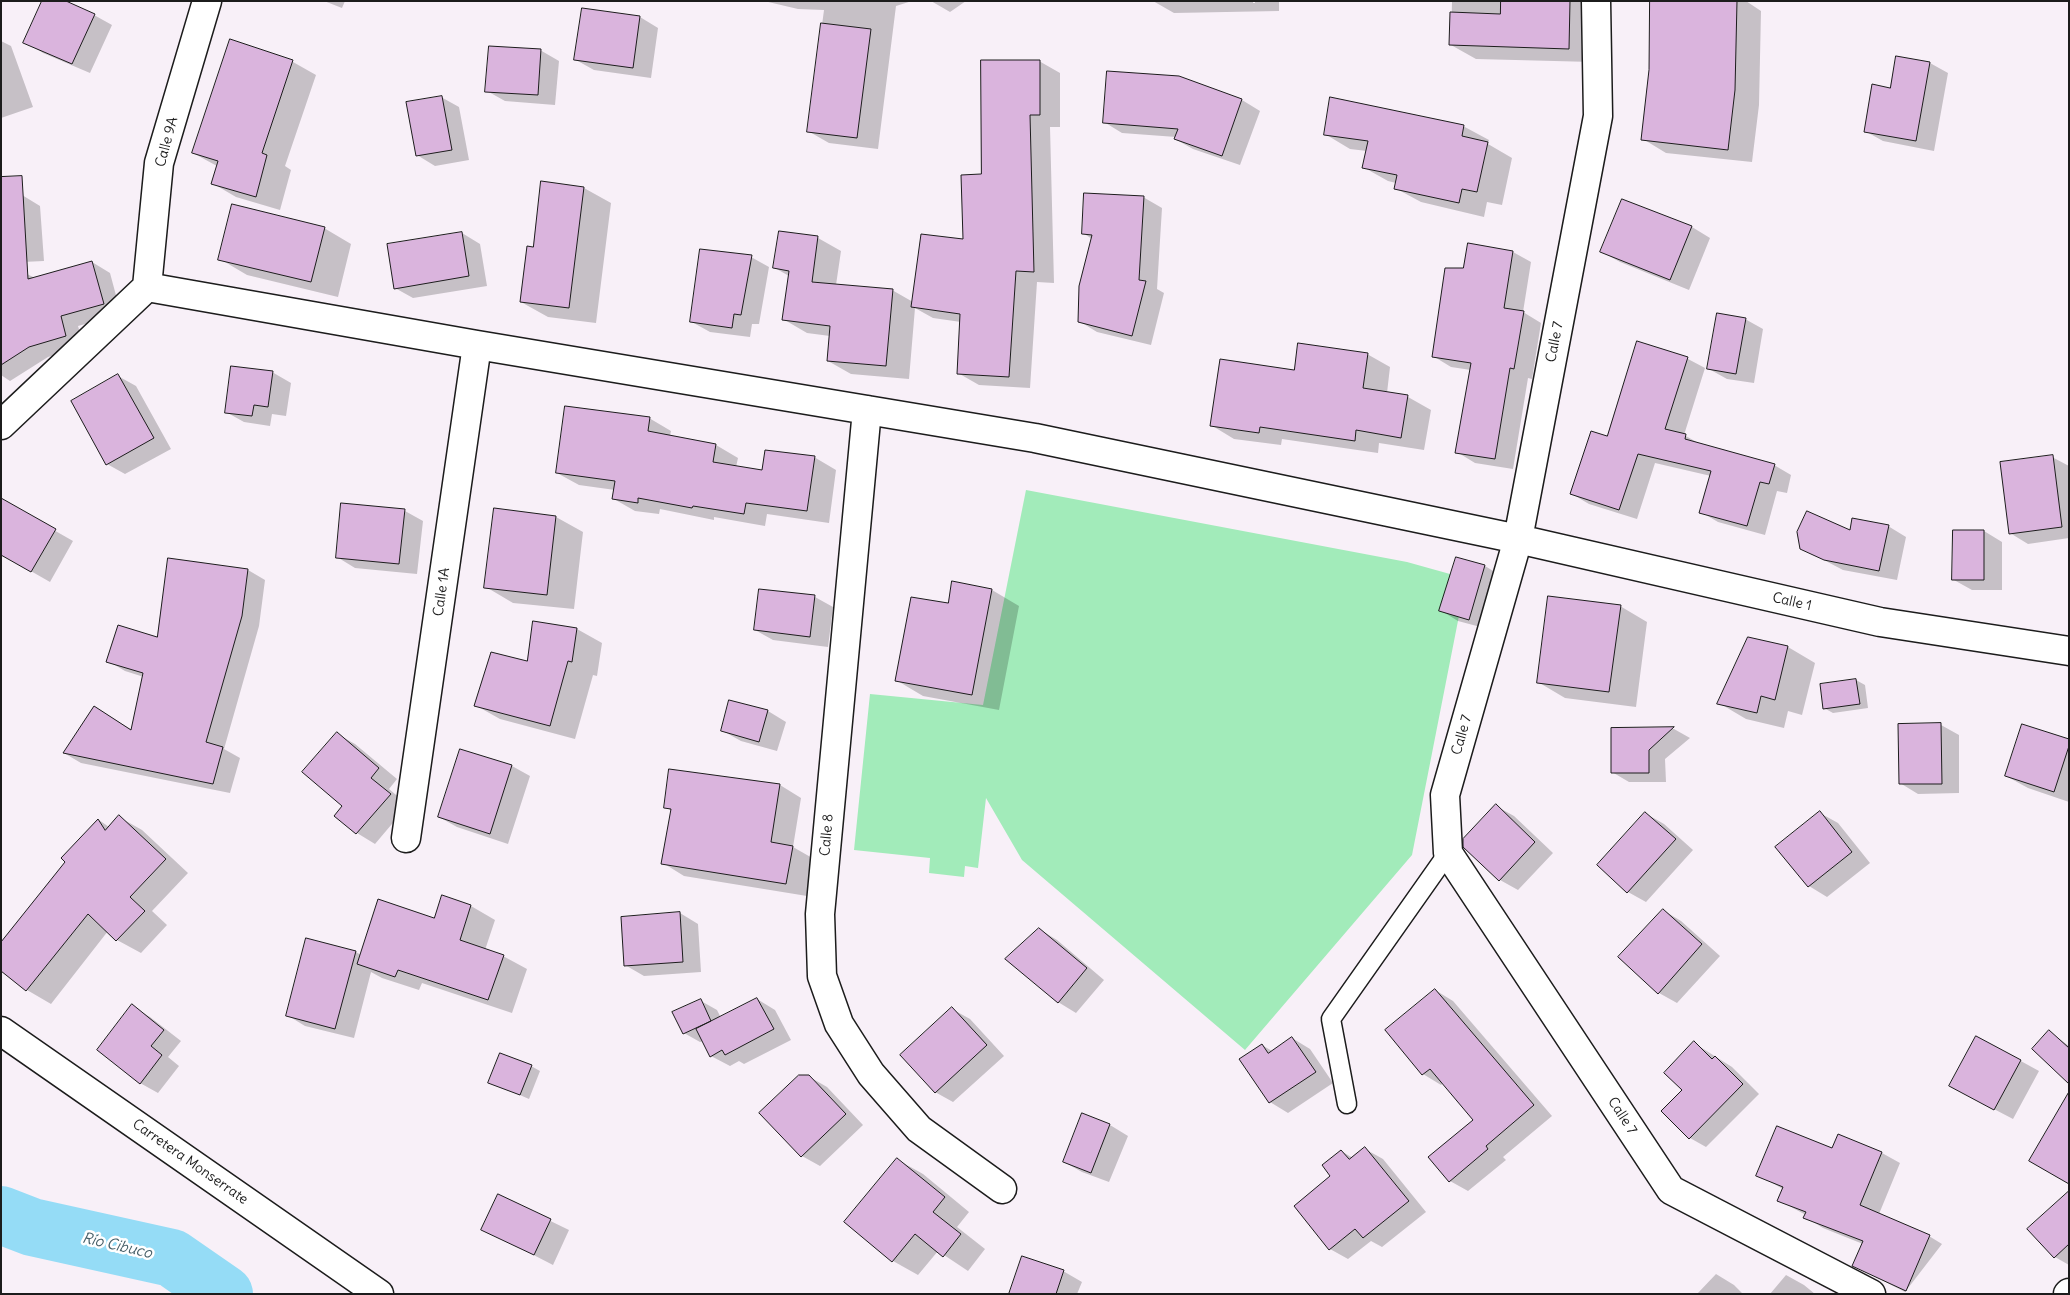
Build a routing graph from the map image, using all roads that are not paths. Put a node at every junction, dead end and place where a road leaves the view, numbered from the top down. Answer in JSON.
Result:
{"nodes":[{"id":1,"x":207,"y":1,"type":"edge"},
{"id":2,"x":1596,"y":1,"type":"edge"},
{"id":3,"x":148,"y":287,"type":"junction"},
{"id":4,"x":477,"y":345,"type":"junction"},
{"id":5,"x":867,"y":410,"type":"junction"},
{"id":6,"x":1,"y":425,"type":"edge"},
{"id":7,"x":1518,"y":539,"type":"junction"},
{"id":8,"x":2069,"y":651,"type":"edge"},
{"id":9,"x":406,"y":838,"type":"dead end"},
{"id":10,"x":1448,"y":853,"type":"junction"},
{"id":11,"x":1,"y":1031,"type":"edge"},
{"id":12,"x":1347,"y":1104,"type":"dead end"},
{"id":13,"x":1002,"y":1189,"type":"dead end"},
{"id":14,"x":379,"y":1294,"type":"edge"},
{"id":15,"x":1871,"y":1294,"type":"edge"}],
"edges":[{"from":1,"to":3,"type":"street","name":"Calle 9A"},
{"from":2,"to":7,"type":"street","name":"Calle 7"},
{"from":3,"to":4,"type":"street","name":"Calle 1"},
{"from":3,"to":6,"type":"street"},
{"from":4,"to":5,"type":"street","name":"Calle 1"},
{"from":4,"to":9,"type":"street","name":"Calle 1A"},
{"from":5,"to":7,"type":"street","name":"Calle 1"},
{"from":5,"to":13,"type":"street","name":"Calle 8"},
{"from":7,"to":8,"type":"street","name":"Calle 1"},
{"from":7,"to":10,"type":"street","name":"Calle 7"},
{"from":10,"to":12,"type":"lane"},
{"from":10,"to":15,"type":"street","name":"Calle 7"},
{"from":11,"to":14,"type":"street","name":"Carretera Monserrate"}]}
